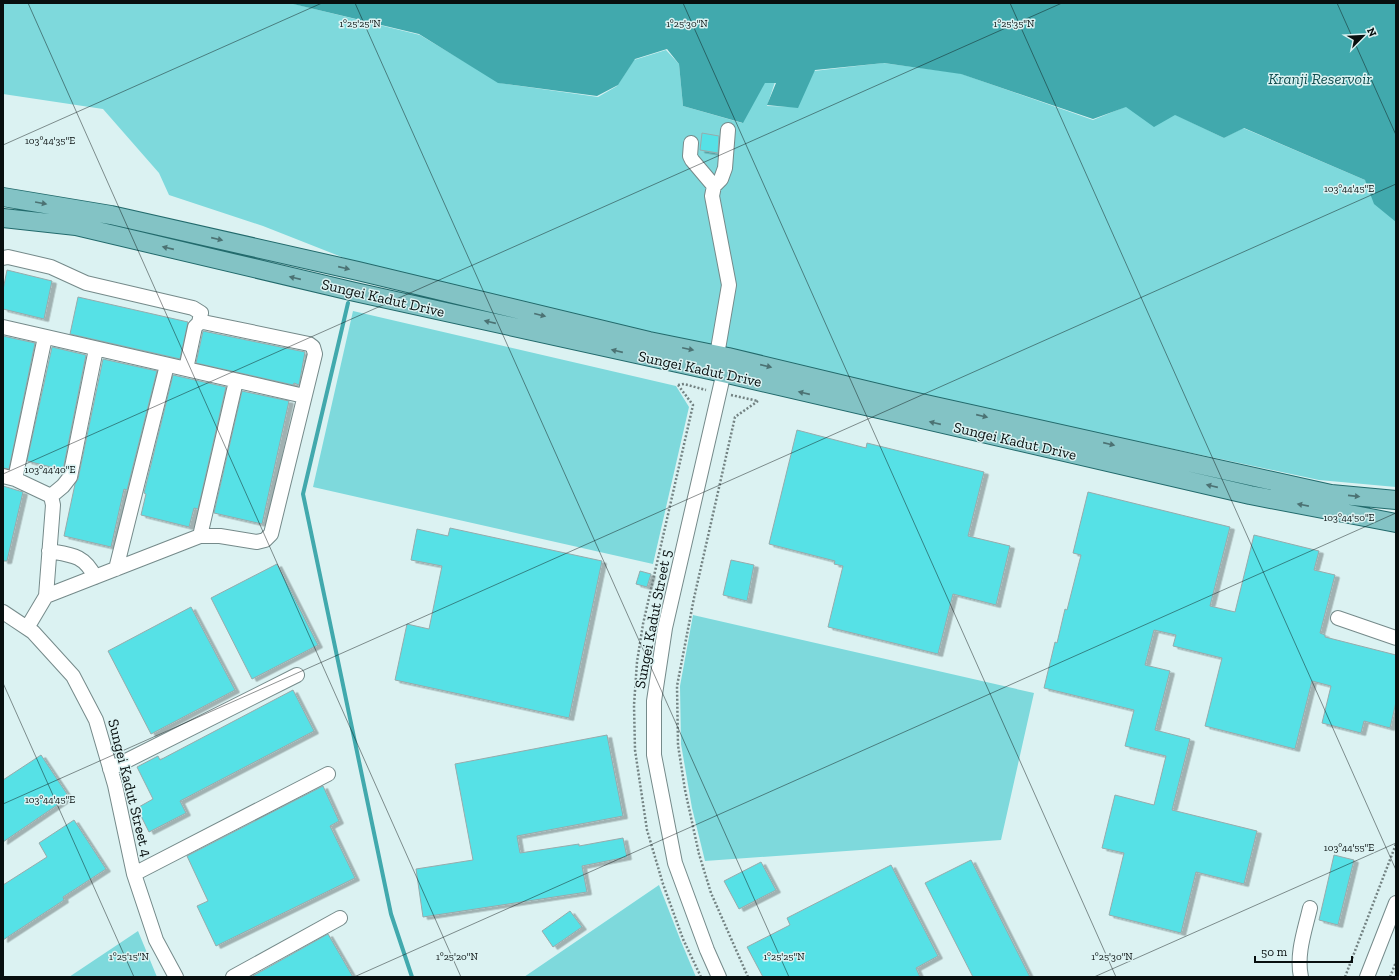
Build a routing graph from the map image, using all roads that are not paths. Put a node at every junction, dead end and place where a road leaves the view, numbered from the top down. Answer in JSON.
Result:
{"nodes":[{"id":1,"x":728,"y":130,"type":"dead end"},
{"id":2,"x":691,"y":143,"type":"dead end"},
{"id":3,"x":714,"y":186,"type":"junction"},
{"id":4,"x":3,"y":197,"type":"edge"},
{"id":5,"x":3,"y":218,"type":"edge"},
{"id":6,"x":3,"y":258,"type":"edge"},
{"id":7,"x":199,"y":323,"type":"junction"},
{"id":8,"x":3,"y":327,"type":"edge"},
{"id":9,"x":45,"y":337,"type":"junction"},
{"id":10,"x":96,"y":349,"type":"junction"},
{"id":11,"x":723,"y":362,"type":"junction"},
{"id":12,"x":167,"y":365,"type":"junction"},
{"id":13,"x":186,"y":369,"type":"junction"},
{"id":14,"x":236,"y":381,"type":"junction"},
{"id":15,"x":304,"y":396,"type":"junction"},
{"id":16,"x":9,"y":478,"type":"edge"},
{"id":17,"x":51,"y":496,"type":"junction"},
{"id":18,"x":1396,"y":500,"type":"edge"},
{"id":19,"x":1396,"y":522,"type":"edge"},
{"id":20,"x":200,"y":536,"type":"junction"},
{"id":21,"x":49,"y":551,"type":"junction"},
{"id":22,"x":116,"y":570,"type":"junction"},
{"id":23,"x":96,"y":577,"type":"junction"},
{"id":24,"x":46,"y":596,"type":"junction"},
{"id":25,"x":3,"y":612,"type":"edge"},
{"id":26,"x":1338,"y":618,"type":"dead end"},
{"id":27,"x":27,"y":628,"type":"junction"},
{"id":28,"x":1396,"y":638,"type":"edge"},
{"id":29,"x":297,"y":675,"type":"dead end"},
{"id":30,"x":110,"y":769,"type":"junction"},
{"id":31,"x":328,"y":774,"type":"dead end"},
{"id":32,"x":134,"y":874,"type":"junction"},
{"id":33,"x":1396,"y":903,"type":"edge"},
{"id":34,"x":1310,"y":908,"type":"dead end"},
{"id":35,"x":340,"y":918,"type":"dead end"},
{"id":36,"x":176,"y":977,"type":"edge"},
{"id":37,"x":233,"y":977,"type":"edge"},
{"id":38,"x":719,"y":977,"type":"edge"},
{"id":39,"x":1301,"y":977,"type":"edge"},
{"id":40,"x":1367,"y":977,"type":"edge"}],
"edges":[{"from":1,"to":3,"type":"street"},
{"from":2,"to":3,"type":"street"},
{"from":3,"to":11,"type":"street","name":"Sungei Kadut Street 5"},
{"from":4,"to":11,"type":"main road","name":"Sungei Kadut Drive","one_way":true},
{"from":11,"to":5,"type":"main road","name":"Sungei Kadut Drive","one_way":true},
{"from":6,"to":7,"type":"street"},
{"from":7,"to":13,"type":"street"},
{"from":7,"to":15,"type":"street"},
{"from":8,"to":9,"type":"street"},
{"from":9,"to":10,"type":"street"},
{"from":9,"to":16,"type":"street"},
{"from":10,"to":12,"type":"street"},
{"from":10,"to":17,"type":"street"},
{"from":11,"to":18,"type":"main road","name":"Sungei Kadut Drive","one_way":true},
{"from":19,"to":11,"type":"main road","name":"Sungei Kadut Drive","one_way":true},
{"from":11,"to":38,"type":"street","name":"Sungei Kadut Street 5"},
{"from":12,"to":13,"type":"street"},
{"from":12,"to":22,"type":"street"},
{"from":13,"to":14,"type":"street"},
{"from":14,"to":15,"type":"street"},
{"from":14,"to":20,"type":"street"},
{"from":15,"to":20,"type":"street"},
{"from":16,"to":17,"type":"street"},
{"from":17,"to":21,"type":"street"},
{"from":20,"to":22,"type":"street"},
{"from":21,"to":23,"type":"street"},
{"from":21,"to":24,"type":"street"},
{"from":22,"to":23,"type":"street"},
{"from":23,"to":24,"type":"street"},
{"from":24,"to":27,"type":"street"},
{"from":25,"to":27,"type":"street","name":"Sungei Kadut Street 4"},
{"from":26,"to":28,"type":"street"},
{"from":27,"to":30,"type":"street","name":"Sungei Kadut Street 4"},
{"from":29,"to":30,"type":"street"},
{"from":30,"to":32,"type":"street","name":"Sungei Kadut Street 4"},
{"from":31,"to":32,"type":"street"},
{"from":32,"to":36,"type":"street","name":"Sungei Kadut Street 4"},
{"from":33,"to":40,"type":"street"},
{"from":34,"to":39,"type":"street"},
{"from":35,"to":37,"type":"street"}]}
